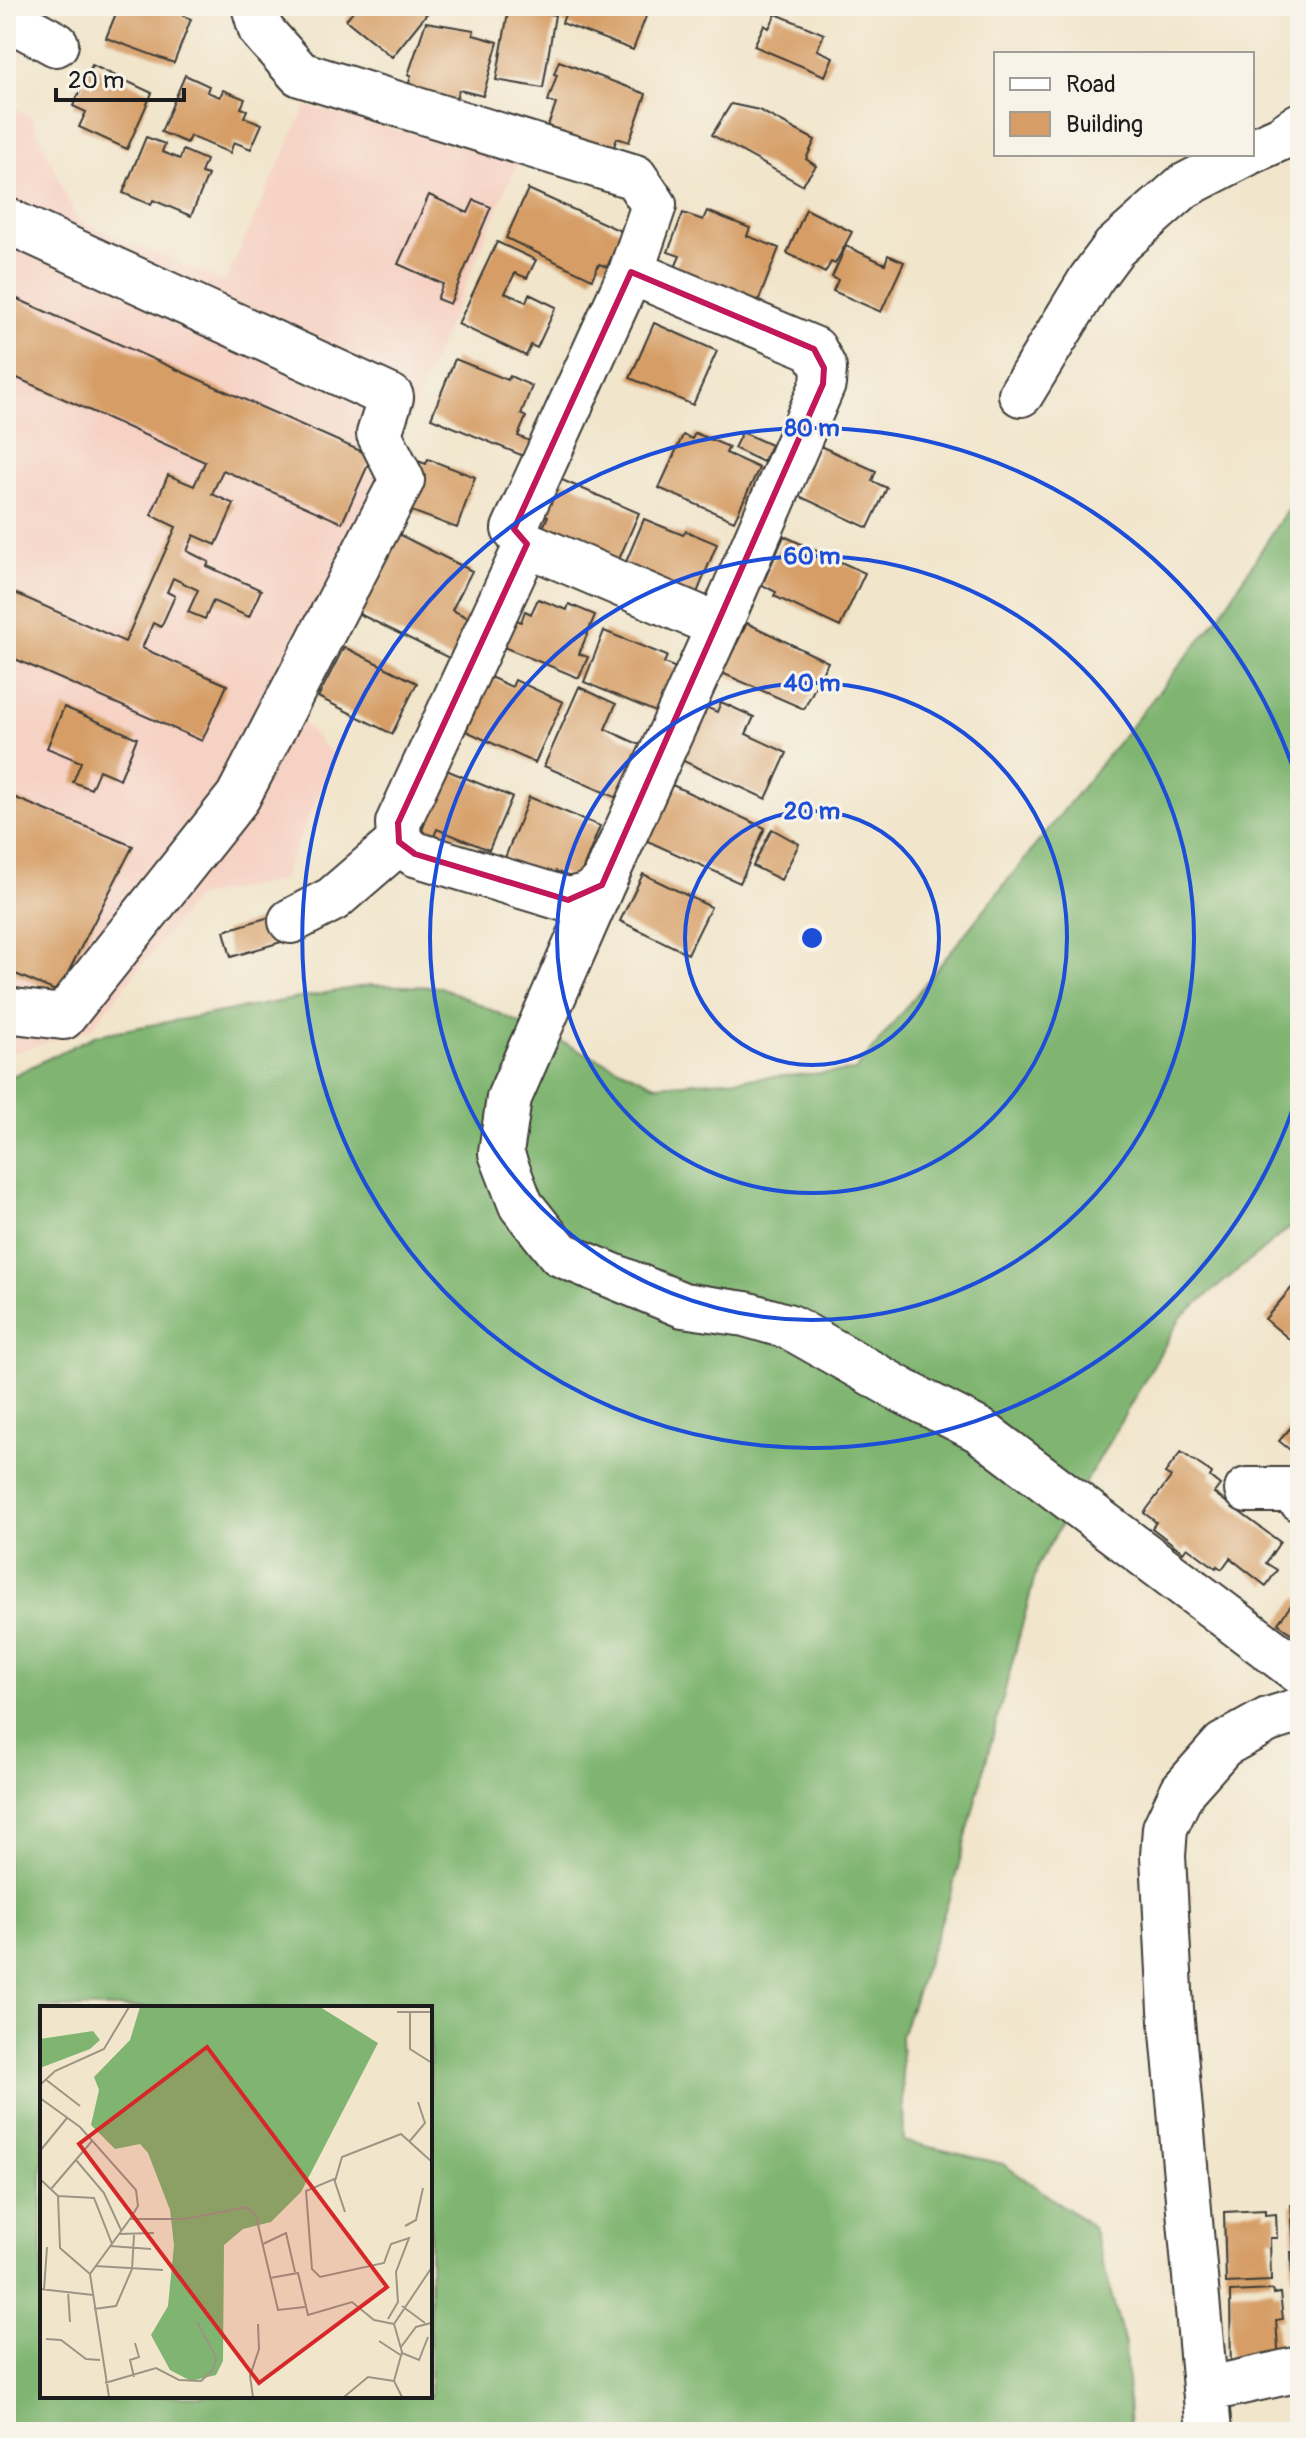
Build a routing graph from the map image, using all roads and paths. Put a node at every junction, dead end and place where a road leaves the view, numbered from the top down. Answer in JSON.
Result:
{"nodes":[{"id":1,"x":254,"y":6,"type":"edge"},
{"id":2,"x":6,"y":17,"type":"edge"},
{"id":3,"x":56,"y":44,"type":"dead end"},
{"id":4,"x":1300,"y":125,"type":"edge"},
{"id":5,"x":1254,"y":150,"type":"edge"},
{"id":6,"x":1242,"y":156,"type":"edge"},
{"id":7,"x":6,"y":220,"type":"edge"},
{"id":8,"x":631,"y":272,"type":"junction"},
{"id":9,"x":1021,"y":394,"type":"dead end"},
{"id":10,"x":527,"y":544,"type":"junction"},
{"id":11,"x":719,"y":626,"type":"junction"},
{"id":12,"x":399,"y":842,"type":"junction"},
{"id":13,"x":602,"y":885,"type":"junction"},
{"id":14,"x":291,"y":921,"type":"dead end"},
{"id":15,"x":6,"y":1010,"type":"edge"},
{"id":16,"x":1247,"y":1490,"type":"dead end"},
{"id":17,"x":1300,"y":1499,"type":"edge"},
{"id":18,"x":1300,"y":1672,"type":"edge"},
{"id":19,"x":1300,"y":1710,"type":"edge"},
{"id":20,"x":1300,"y":2369,"type":"edge"},
{"id":21,"x":1207,"y":2411,"type":"edge"}],
"edges":[{"from":1,"to":8,"type":"street"},
{"from":2,"to":3,"type":"street"},
{"from":4,"to":5,"type":"street"},
{"from":6,"to":9,"type":"street"},
{"from":7,"to":15,"type":"street"},
{"from":8,"to":10,"type":"street"},
{"from":8,"to":11,"type":"street"},
{"from":10,"to":11,"type":"street"},
{"from":10,"to":12,"type":"street"},
{"from":11,"to":13,"type":"street"},
{"from":12,"to":13,"type":"street"},
{"from":12,"to":14,"type":"street"},
{"from":13,"to":18,"type":"street"},
{"from":16,"to":17,"type":"street"},
{"from":19,"to":21,"type":"street"},
{"from":20,"to":21,"type":"street"}]}
